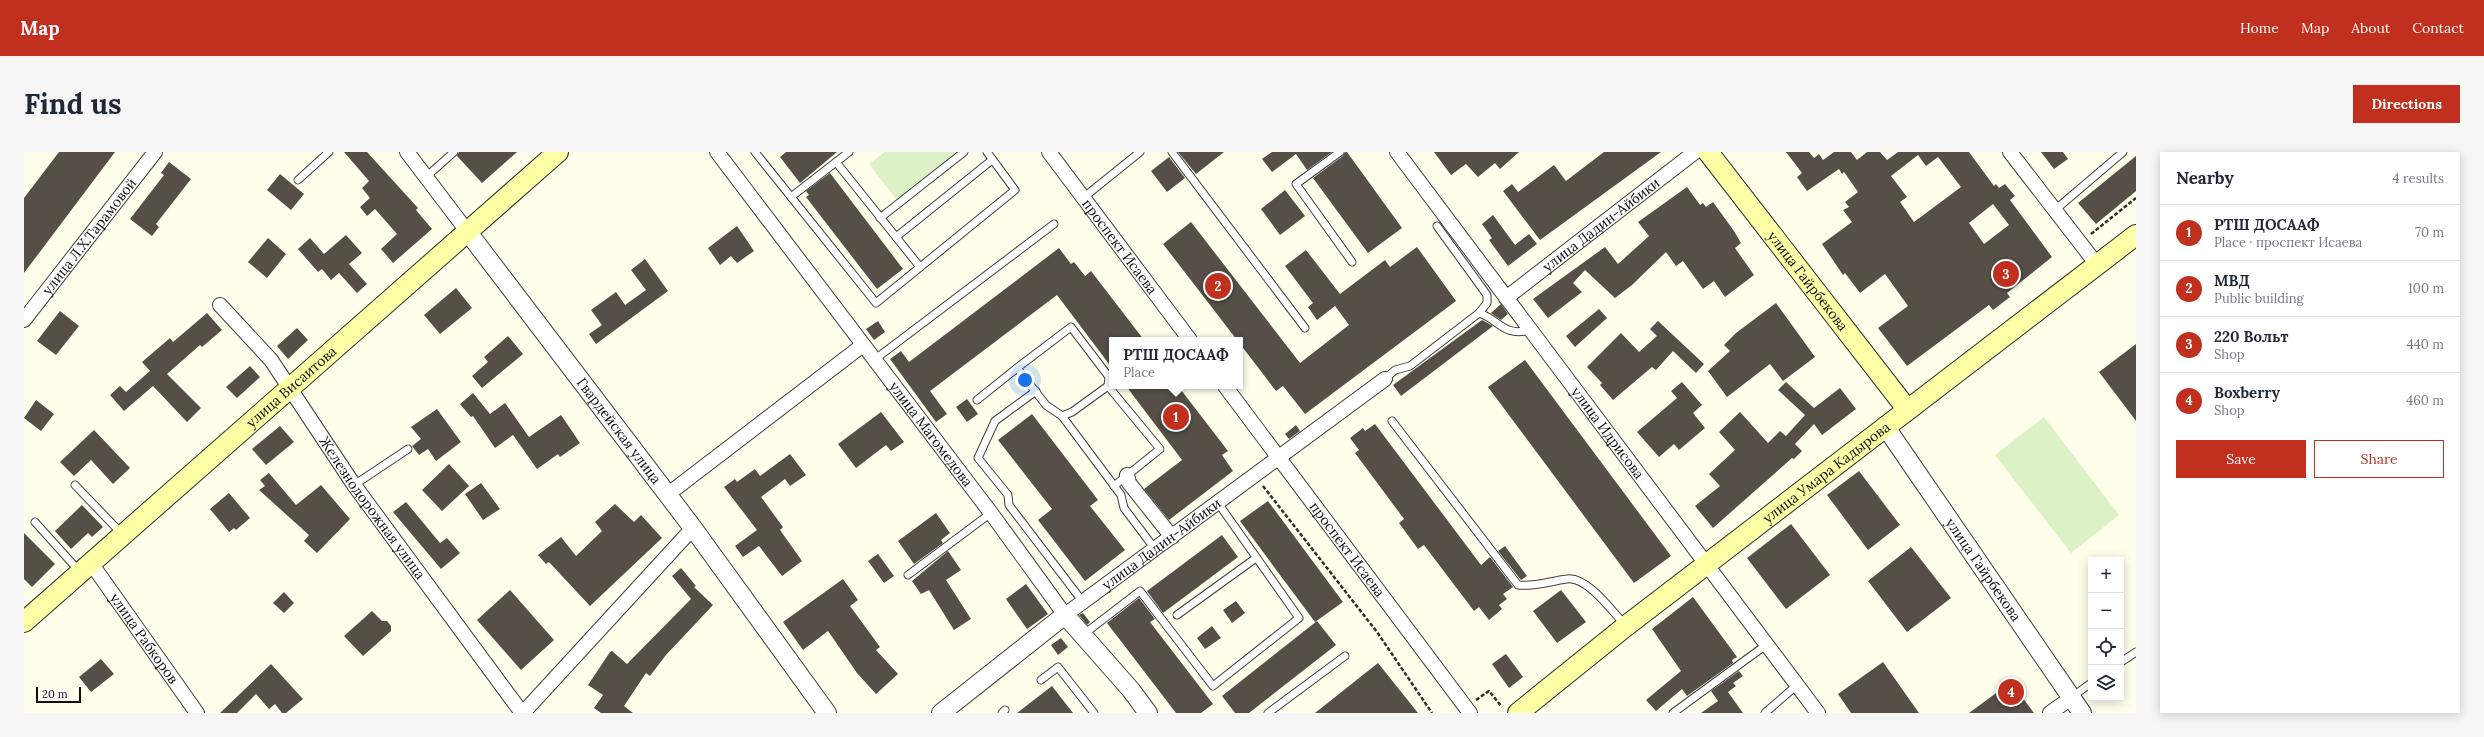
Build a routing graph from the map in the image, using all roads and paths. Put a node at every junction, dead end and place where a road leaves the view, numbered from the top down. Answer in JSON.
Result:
{"nodes":[{"id":1,"x":155,"y":152,"type":"edge"},
{"id":2,"x":329,"y":152,"type":"edge"},
{"id":3,"x":407,"y":152,"type":"edge"},
{"id":4,"x":454,"y":152,"type":"edge"},
{"id":5,"x":558,"y":152,"type":"edge"},
{"id":6,"x":717,"y":152,"type":"edge"},
{"id":7,"x":849,"y":152,"type":"edge"},
{"id":8,"x":964,"y":152,"type":"edge"},
{"id":9,"x":986,"y":152,"type":"edge"},
{"id":10,"x":1049,"y":152,"type":"edge"},
{"id":11,"x":1140,"y":152,"type":"edge"},
{"id":12,"x":1172,"y":152,"type":"edge"},
{"id":13,"x":1340,"y":152,"type":"edge"},
{"id":14,"x":1397,"y":152,"type":"edge"},
{"id":15,"x":1695,"y":152,"type":"edge"},
{"id":16,"x":1708,"y":152,"type":"edge"},
{"id":17,"x":2010,"y":152,"type":"edge"},
{"id":18,"x":2123,"y":152,"type":"edge"},
{"id":19,"x":758,"y":153,"type":"edge"},
{"id":20,"x":992,"y":160,"type":"junction"},
{"id":21,"x":836,"y":162,"type":"junction"},
{"id":22,"x":426,"y":177,"type":"junction"},
{"id":23,"x":298,"y":180,"type":"dead end"},
{"id":24,"x":791,"y":197,"type":"junction"},
{"id":25,"x":1083,"y":198,"type":"junction"},
{"id":26,"x":2136,"y":198,"type":"edge"},
{"id":27,"x":2055,"y":210,"type":"junction"},
{"id":28,"x":880,"y":218,"type":"junction"},
{"id":29,"x":1054,"y":224,"type":"dead end"},
{"id":30,"x":1437,"y":226,"type":"dead end"},
{"id":31,"x":467,"y":231,"type":"junction"},
{"id":32,"x":2136,"y":235,"type":"edge"},
{"id":33,"x":896,"y":237,"type":"junction"},
{"id":34,"x":2080,"y":242,"type":"junction"},
{"id":35,"x":1352,"y":262,"type":"dead end"},
{"id":36,"x":2098,"y":266,"type":"junction"},
{"id":37,"x":920,"y":267,"type":"junction"},
{"id":38,"x":1506,"y":298,"type":"junction"},
{"id":39,"x":220,"y":305,"type":"dead end"},
{"id":40,"x":1480,"y":313,"type":"junction"},
{"id":41,"x":24,"y":320,"type":"edge"},
{"id":42,"x":1305,"y":328,"type":"dead end"},
{"id":43,"x":1530,"y":330,"type":"junction"},
{"id":44,"x":1188,"y":337,"type":"edge"},
{"id":45,"x":863,"y":345,"type":"junction"},
{"id":46,"x":874,"y":360,"type":"junction"},
{"id":47,"x":1018,"y":368,"type":"junction"},
{"id":48,"x":1385,"y":379,"type":"joint"},
{"id":49,"x":1108,"y":386,"type":"joint"},
{"id":50,"x":290,"y":388,"type":"junction"},
{"id":51,"x":1110,"y":389,"type":"edge"},
{"id":52,"x":1227,"y":389,"type":"edge"},
{"id":53,"x":1036,"y":391,"type":"junction"},
{"id":54,"x":977,"y":400,"type":"dead end"},
{"id":55,"x":1907,"y":409,"type":"junction"},
{"id":56,"x":1062,"y":416,"type":"junction"},
{"id":57,"x":1392,"y":421,"type":"dead end"},
{"id":58,"x":1885,"y":426,"type":"junction"},
{"id":59,"x":408,"y":449,"type":"dead end"},
{"id":60,"x":1279,"y":457,"type":"junction"},
{"id":61,"x":1127,"y":475,"type":"junction"},
{"id":62,"x":1254,"y":475,"type":"junction"},
{"id":63,"x":75,"y":485,"type":"dead end"},
{"id":64,"x":354,"y":485,"type":"junction"},
{"id":65,"x":1114,"y":486,"type":"junction"},
{"id":66,"x":667,"y":495,"type":"junction"},
{"id":67,"x":1218,"y":503,"type":"junction"},
{"id":68,"x":991,"y":514,"type":"junction"},
{"id":69,"x":35,"y":522,"type":"dead end"},
{"id":70,"x":692,"y":528,"type":"junction"},
{"id":71,"x":123,"y":535,"type":"junction"},
{"id":72,"x":1172,"y":537,"type":"junction"},
{"id":73,"x":1155,"y":549,"type":"junction"},
{"id":74,"x":1256,"y":558,"type":"junction"},
{"id":75,"x":1707,"y":564,"type":"junction"},
{"id":76,"x":86,"y":568,"type":"junction"},
{"id":77,"x":908,"y":575,"type":"dead end"},
{"id":78,"x":1083,"y":602,"type":"junction"},
{"id":79,"x":1065,"y":615,"type":"junction"},
{"id":80,"x":1177,"y":615,"type":"dead end"},
{"id":81,"x":24,"y":622,"type":"edge"},
{"id":82,"x":1626,"y":626,"type":"junction"},
{"id":83,"x":1084,"y":634,"type":"junction"},
{"id":84,"x":1766,"y":645,"type":"junction"},
{"id":85,"x":2136,"y":652,"type":"edge"},
{"id":86,"x":1345,"y":656,"type":"dead end"},
{"id":87,"x":2124,"y":660,"type":"edge"},
{"id":88,"x":1041,"y":680,"type":"dead end"},
{"id":89,"x":1797,"y":685,"type":"junction"},
{"id":90,"x":2088,"y":685,"type":"edge"},
{"id":91,"x":2071,"y":698,"type":"junction"},
{"id":92,"x":1468,"y":710,"type":"edge"},
{"id":93,"x":1512,"y":712,"type":"edge"},
{"id":94,"x":197,"y":713,"type":"edge"},
{"id":95,"x":523,"y":713,"type":"edge"},
{"id":96,"x":827,"y":713,"type":"edge"},
{"id":97,"x":941,"y":713,"type":"edge"},
{"id":98,"x":1094,"y":713,"type":"edge"},
{"id":99,"x":1148,"y":713,"type":"edge"},
{"id":100,"x":1268,"y":713,"type":"edge"},
{"id":101,"x":1432,"y":713,"type":"edge"},
{"id":102,"x":1673,"y":713,"type":"edge"},
{"id":103,"x":1765,"y":713,"type":"edge"},
{"id":104,"x":1818,"y":713,"type":"edge"},
{"id":105,"x":2050,"y":713,"type":"edge"},
{"id":106,"x":2082,"y":713,"type":"edge"}],
"edges":[{"from":1,"to":41,"type":"street","name":"улица Л.Х.Тарамовой"},
{"from":2,"to":23,"type":"lane"},
{"from":3,"to":22,"type":"street","name":"Гвардейская улица"},
{"from":4,"to":22,"type":"lane"},
{"from":5,"to":31,"type":"main road","name":"улица Висаитова"},
{"from":6,"to":45,"type":"street","name":"улица Магомедова"},
{"from":7,"to":21,"type":"lane"},
{"from":8,"to":28,"type":"lane"},
{"from":9,"to":20,"type":"lane"},
{"from":10,"to":25,"type":"street","name":"проспект Исаева"},
{"from":11,"to":25,"type":"lane"},
{"from":12,"to":42,"type":"lane"},
{"from":13,"to":35,"type":"lane"},
{"from":14,"to":38,"type":"street","name":"улица Идрисова"},
{"from":15,"to":38,"type":"street","name":"улица Дадин-Айбики"},
{"from":16,"to":55,"type":"main road","name":"улица Гайрбекова"},
{"from":17,"to":27,"type":"street"},
{"from":18,"to":27,"type":"lane"},
{"from":19,"to":24,"type":"lane"},
{"from":20,"to":33,"type":"lane"},
{"from":20,"to":37,"type":"lane"},
{"from":21,"to":24,"type":"lane"},
{"from":21,"to":28,"type":"lane"},
{"from":22,"to":31,"type":"street","name":"Гвардейская улица"},
{"from":24,"to":37,"type":"lane"},
{"from":25,"to":44,"type":"street","name":"проспект Исаева"},
{"from":26,"to":34,"type":"path"},
{"from":27,"to":34,"type":"street"},
{"from":28,"to":33,"type":"lane"},
{"from":29,"to":46,"type":"lane"},
{"from":30,"to":40,"type":"lane"},
{"from":31,"to":50,"type":"main road","name":"улица Висаитова"},
{"from":31,"to":66,"type":"street","name":"Гвардейская улица"},
{"from":32,"to":36,"type":"main road","name":"улица Умара Кадырова"},
{"from":33,"to":37,"type":"lane"},
{"from":34,"to":36,"type":"street"},
{"from":36,"to":55,"type":"main road","name":"улица Умара Кадырова"},
{"from":38,"to":43,"type":"street","name":"улица Идрисова"},
{"from":39,"to":50,"type":"street","name":"Железнодорожная улица"},
{"from":40,"to":43,"type":"lane"},
{"from":40,"to":48,"type":"lane"},
{"from":43,"to":75,"type":"street","name":"улица Идрисова"},
{"from":45,"to":46,"type":"street","name":"улица Магомедова"},
{"from":45,"to":66,"type":"street"},
{"from":46,"to":68,"type":"street","name":"улица Магомедова"},
{"from":47,"to":49,"type":"lane"},
{"from":47,"to":53,"type":"lane"},
{"from":47,"to":54,"type":"lane"},
{"from":48,"to":60,"type":"street","name":"улица Дадин-Айбики"},
{"from":49,"to":56,"type":"lane"},
{"from":50,"to":64,"type":"street","name":"Железнодорожная улица"},
{"from":50,"to":71,"type":"main road","name":"улица Висаитова"},
{"from":51,"to":61,"type":"lane"},
{"from":52,"to":60,"type":"street","name":"проспект Исаева"},
{"from":53,"to":56,"type":"lane"},
{"from":53,"to":78,"type":"lane"},
{"from":55,"to":58,"type":"main road","name":"улица Умара Кадырова"},
{"from":56,"to":65,"type":"lane"},
{"from":57,"to":82,"type":"lane"},
{"from":58,"to":75,"type":"main road","name":"улица Умара Кадырова"},
{"from":58,"to":91,"type":"street","name":"улица Гайрбекова"},
{"from":59,"to":64,"type":"lane"},
{"from":60,"to":62,"type":"street","name":"улица Дадин-Айбики"},
{"from":60,"to":92,"type":"street","name":"проспект Исаева"},
{"from":61,"to":65,"type":"lane"},
{"from":61,"to":72,"type":"street"},
{"from":62,"to":67,"type":"street","name":"улица Дадин-Айбики"},
{"from":62,"to":101,"type":"path"},
{"from":63,"to":71,"type":"lane"},
{"from":64,"to":95,"type":"street","name":"Железнодорожная улица"},
{"from":65,"to":73,"type":"lane"},
{"from":66,"to":70,"type":"street","name":"Гвардейская улица"},
{"from":67,"to":72,"type":"street","name":"улица Дадин-Айбики"},
{"from":67,"to":74,"type":"lane"},
{"from":68,"to":77,"type":"lane"},
{"from":68,"to":79,"type":"street","name":"улица Магомедова"},
{"from":69,"to":76,"type":"lane"},
{"from":70,"to":95,"type":"street"},
{"from":70,"to":96,"type":"street","name":"Гвардейская улица"},
{"from":71,"to":76,"type":"main road","name":"улица Висаитова"},
{"from":72,"to":73,"type":"street","name":"улица Дадин-Айбики"},
{"from":73,"to":78,"type":"street","name":"улица Дадин-Айбики"},
{"from":74,"to":80,"type":"lane"},
{"from":74,"to":83,"type":"lane"},
{"from":75,"to":82,"type":"main road","name":"улица Умара Кадырова"},
{"from":75,"to":84,"type":"street","name":"улица Идрисова"},
{"from":76,"to":81,"type":"main road","name":"улица Висаитова"},
{"from":76,"to":94,"type":"street","name":"улица Рабкоров"},
{"from":78,"to":79,"type":"street","name":"улица Дадин-Айбики"},
{"from":79,"to":83,"type":"street","name":"улица Магомедова"},
{"from":79,"to":97,"type":"street","name":"улица Дадин-Айбики"},
{"from":82,"to":93,"type":"main road","name":"улица Умара Кадырова"},
{"from":83,"to":99,"type":"street","name":"улица Магомедова"},
{"from":84,"to":89,"type":"street","name":"улица Идрисова"},
{"from":84,"to":102,"type":"lane"},
{"from":85,"to":87,"type":"lane"},
{"from":86,"to":100,"type":"lane"},
{"from":88,"to":98,"type":"lane"},
{"from":89,"to":103,"type":"lane"},
{"from":89,"to":104,"type":"street","name":"улица Идрисова"},
{"from":90,"to":91,"type":"lane"},
{"from":91,"to":105,"type":"street"},
{"from":91,"to":106,"type":"street","name":"улица Гайрбекова"},
{"from":92,"to":93,"type":"path"}]}
